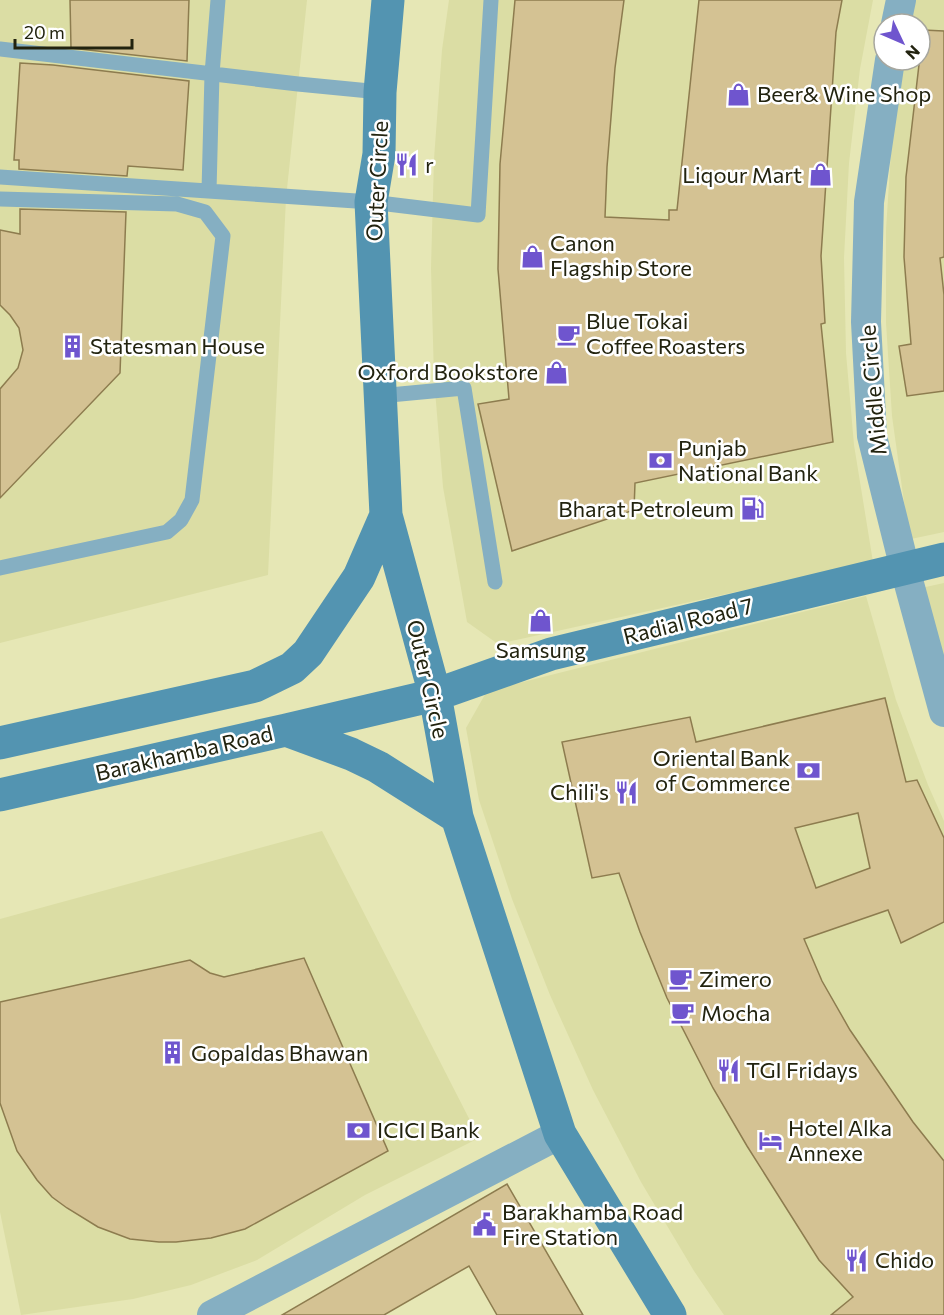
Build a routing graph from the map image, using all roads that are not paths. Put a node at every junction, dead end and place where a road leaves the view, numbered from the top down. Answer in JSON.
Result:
{"nodes":[{"id":1,"x":218,"y":0,"type":"edge"},
{"id":2,"x":388,"y":0,"type":"edge"},
{"id":3,"x":492,"y":0,"type":"edge"},
{"id":4,"x":0,"y":49,"type":"edge"},
{"id":5,"x":888,"y":72,"type":"edge"},
{"id":6,"x":212,"y":74,"type":"junction"},
{"id":7,"x":380,"y":92,"type":"junction"},
{"id":8,"x":0,"y":177,"type":"edge"},
{"id":9,"x":209,"y":191,"type":"junction"},
{"id":10,"x":0,"y":199,"type":"edge"},
{"id":11,"x":371,"y":202,"type":"junction"},
{"id":12,"x":379,"y":396,"type":"junction"},
{"id":13,"x":386,"y":515,"type":"junction"},
{"id":14,"x":944,"y":559,"type":"edge"},
{"id":15,"x":0,"y":568,"type":"edge"},
{"id":16,"x":905,"y":569,"type":"junction"},
{"id":17,"x":495,"y":582,"type":"dead end"},
{"id":18,"x":435,"y":695,"type":"junction"},
{"id":19,"x":944,"y":712,"type":"edge"},
{"id":20,"x":286,"y":730,"type":"junction"},
{"id":21,"x":0,"y":743,"type":"edge"},
{"id":22,"x":0,"y":795,"type":"edge"},
{"id":23,"x":457,"y":817,"type":"junction"},
{"id":24,"x":560,"y":1134,"type":"junction"},
{"id":25,"x":212,"y":1315,"type":"edge"},
{"id":26,"x":669,"y":1315,"type":"edge"}],
"edges":[{"from":1,"to":6,"type":"lane"},
{"from":2,"to":7,"type":"main road","name":"Outer Circle"},
{"from":3,"to":11,"type":"lane"},
{"from":4,"to":6,"type":"lane"},
{"from":5,"to":16,"type":"street","name":"Middle Circle"},
{"from":6,"to":7,"type":"lane"},
{"from":6,"to":9,"type":"lane"},
{"from":7,"to":11,"type":"main road","name":"Outer Circle"},
{"from":8,"to":9,"type":"lane"},
{"from":9,"to":11,"type":"lane"},
{"from":10,"to":15,"type":"lane"},
{"from":11,"to":12,"type":"main road","name":"Outer Circle"},
{"from":12,"to":13,"type":"main road","name":"Outer Circle"},
{"from":12,"to":17,"type":"lane"},
{"from":13,"to":18,"type":"main road","name":"Outer Circle"},
{"from":13,"to":21,"type":"main road"},
{"from":14,"to":16,"type":"main road","name":"Radial Road 7"},
{"from":16,"to":18,"type":"main road","name":"Radial Road 7"},
{"from":16,"to":19,"type":"street","name":"Middle Circle"},
{"from":18,"to":20,"type":"main road","name":"Radial Road 7"},
{"from":18,"to":23,"type":"main road","name":"Outer Circle"},
{"from":20,"to":22,"type":"main road","name":"Barakhamba Road"},
{"from":20,"to":23,"type":"main road","name":"Barakhamba Road"},
{"from":23,"to":24,"type":"main road","name":"Outer Circle"},
{"from":24,"to":25,"type":"street"},
{"from":24,"to":26,"type":"main road","name":"Outer Circle"}]}
